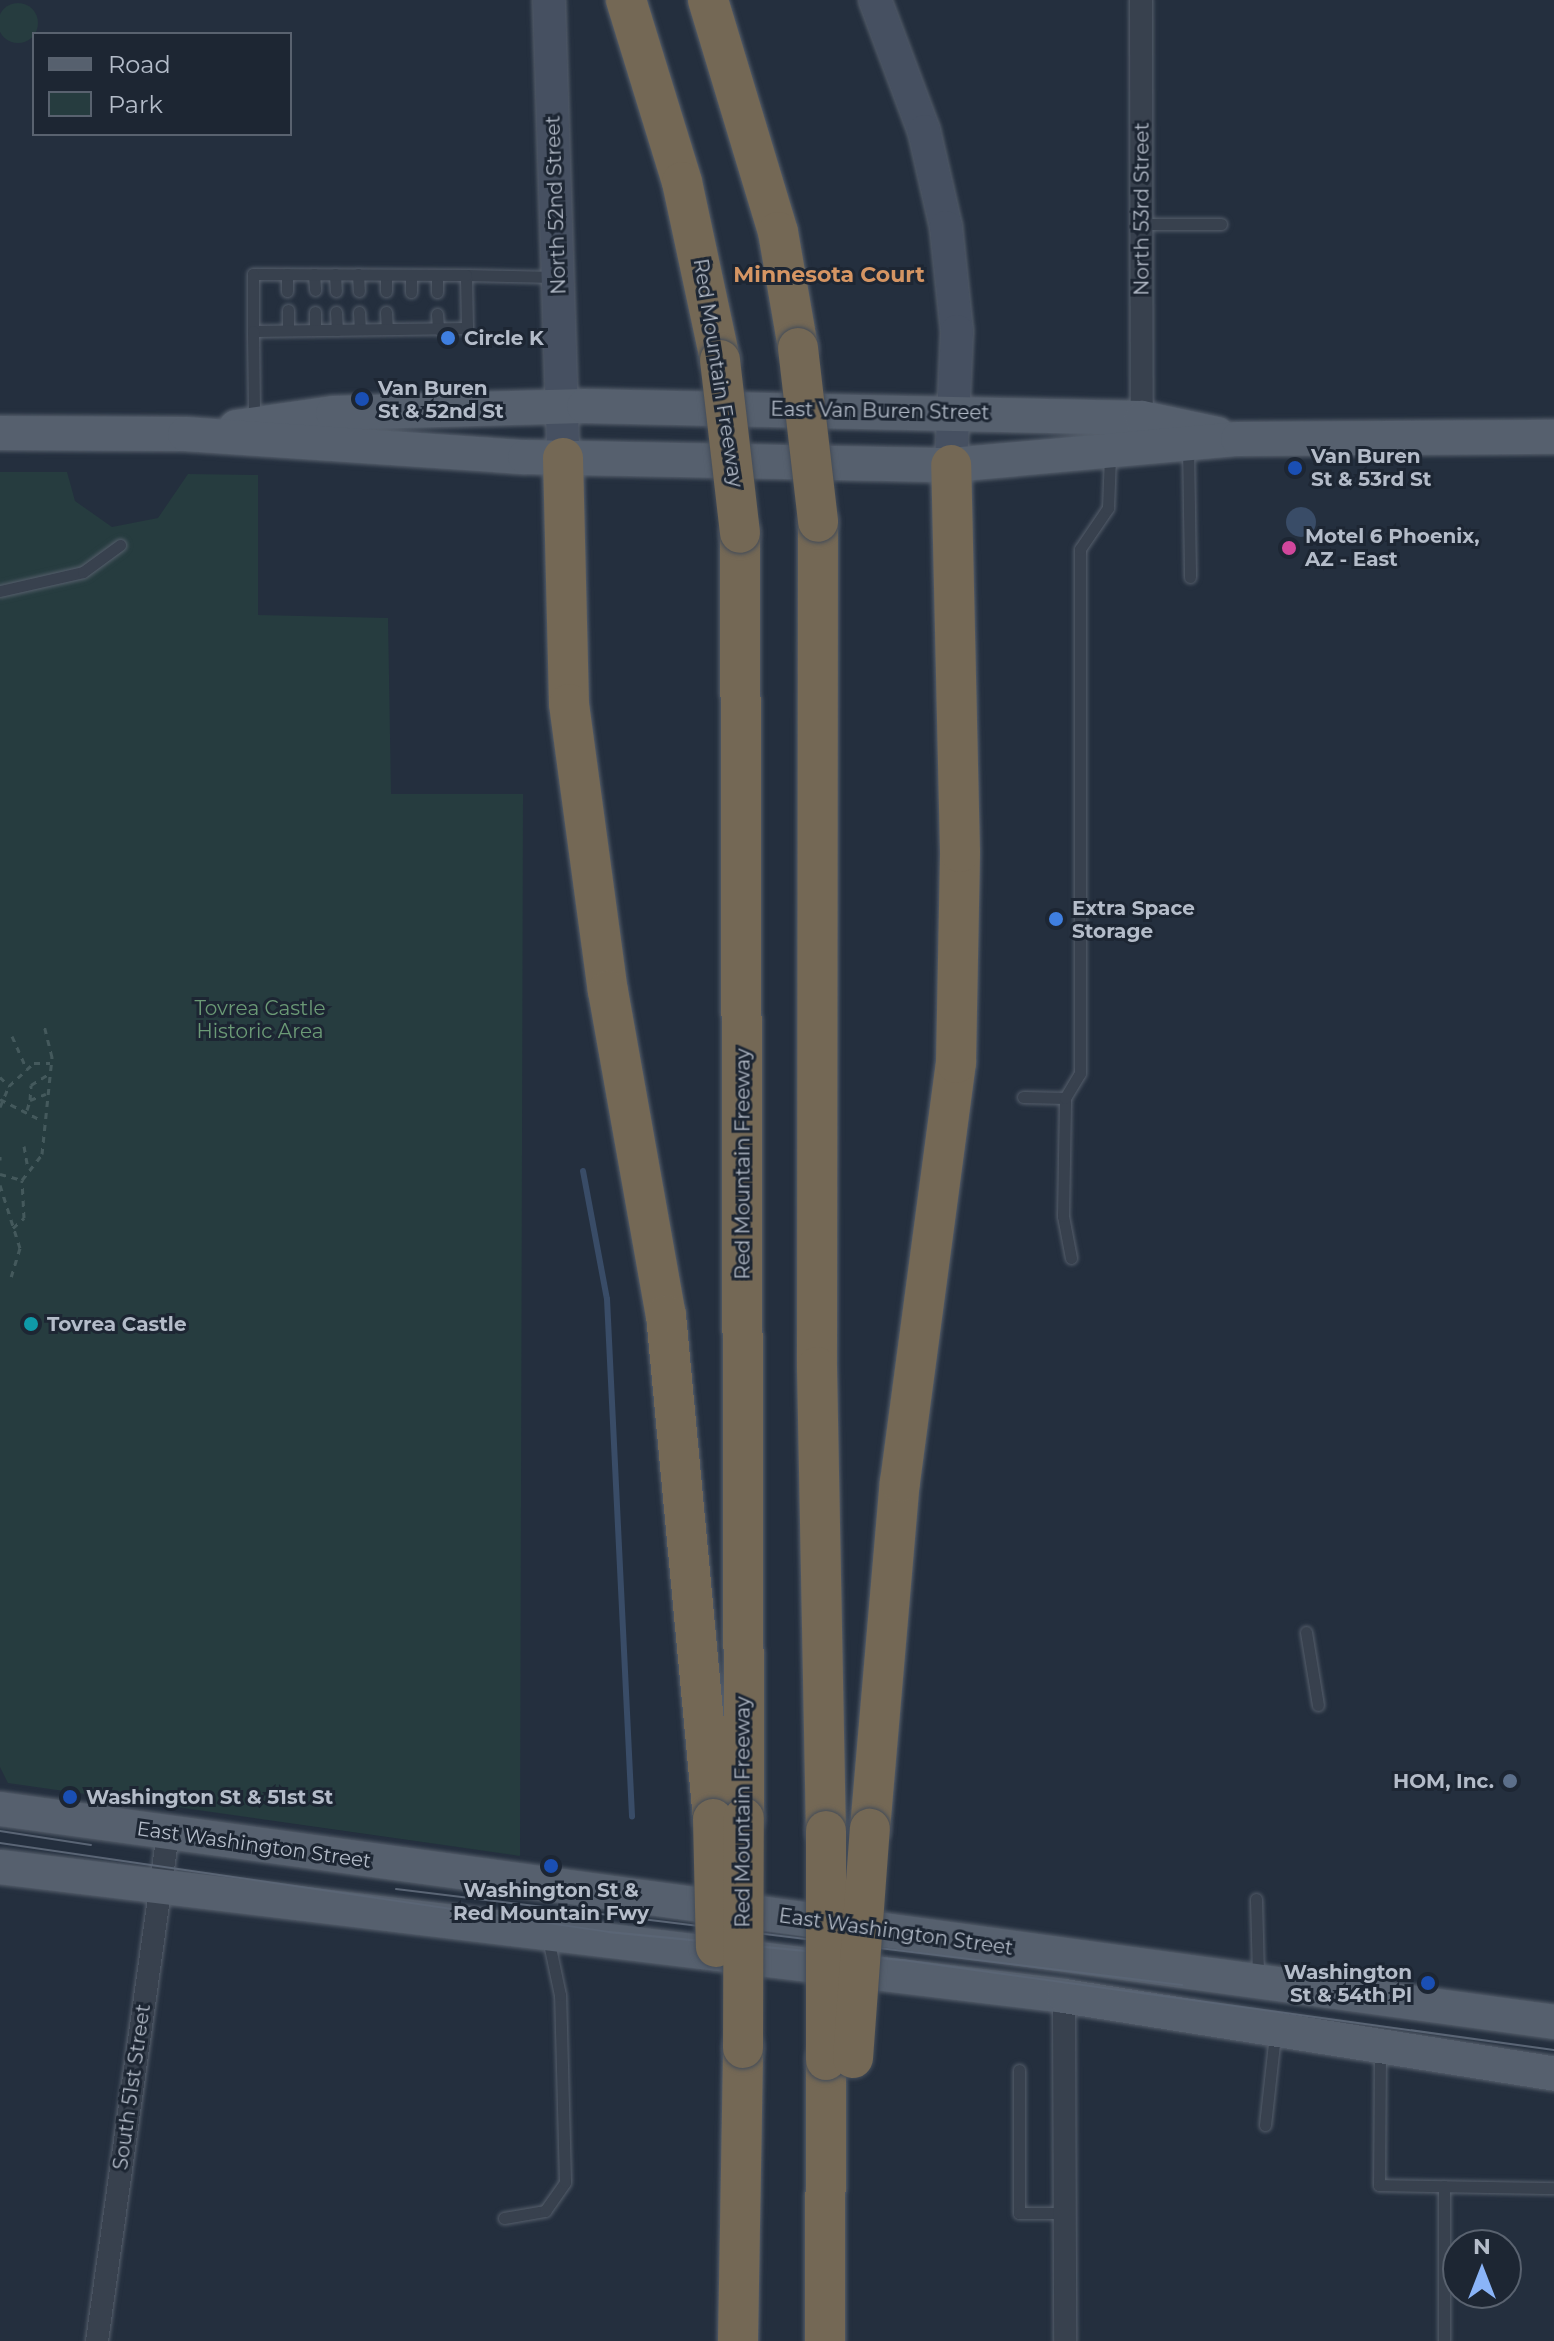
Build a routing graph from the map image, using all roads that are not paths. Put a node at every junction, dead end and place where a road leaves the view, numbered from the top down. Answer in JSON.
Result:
{"nodes":[{"id":1,"x":549,"y":0,"type":"edge"},
{"id":2,"x":626,"y":0,"type":"edge"},
{"id":3,"x":708,"y":0,"type":"edge"},
{"id":4,"x":875,"y":0,"type":"edge"},
{"id":5,"x":1141,"y":0,"type":"edge"},
{"id":6,"x":1143,"y":224,"type":"junction"},
{"id":7,"x":1221,"y":224,"type":"dead end"},
{"id":8,"x":287,"y":274,"type":"junction"},
{"id":9,"x":314,"y":274,"type":"junction"},
{"id":10,"x":335,"y":274,"type":"junction"},
{"id":11,"x":358,"y":274,"type":"junction"},
{"id":12,"x":386,"y":275,"type":"junction"},
{"id":13,"x":411,"y":275,"type":"junction"},
{"id":14,"x":437,"y":275,"type":"junction"},
{"id":15,"x":466,"y":275,"type":"junction"},
{"id":16,"x":559,"y":277,"type":"junction"},
{"id":17,"x":315,"y":290,"type":"dead end"},
{"id":18,"x":287,"y":291,"type":"dead end"},
{"id":19,"x":336,"y":291,"type":"dead end"},
{"id":20,"x":359,"y":291,"type":"dead end"},
{"id":21,"x":386,"y":291,"type":"dead end"},
{"id":22,"x":411,"y":292,"type":"dead end"},
{"id":23,"x":437,"y":292,"type":"dead end"},
{"id":24,"x":288,"y":310,"type":"dead end"},
{"id":25,"x":315,"y":312,"type":"dead end"},
{"id":26,"x":336,"y":312,"type":"dead end"},
{"id":27,"x":359,"y":312,"type":"dead end"},
{"id":28,"x":386,"y":312,"type":"dead end"},
{"id":29,"x":412,"y":313,"type":"dead end"},
{"id":30,"x":437,"y":314,"type":"dead end"},
{"id":31,"x":360,"y":329,"type":"junction"},
{"id":32,"x":387,"y":329,"type":"junction"},
{"id":33,"x":413,"y":329,"type":"junction"},
{"id":34,"x":438,"y":329,"type":"junction"},
{"id":35,"x":288,"y":330,"type":"junction"},
{"id":36,"x":315,"y":330,"type":"junction"},
{"id":37,"x":337,"y":330,"type":"junction"},
{"id":38,"x":253,"y":331,"type":"junction"},
{"id":39,"x":563,"y":406,"type":"junction"},
{"id":40,"x":957,"y":412,"type":"junction"},
{"id":41,"x":1142,"y":418,"type":"junction"},
{"id":42,"x":254,"y":424,"type":"junction"},
{"id":43,"x":0,"y":433,"type":"edge"},
{"id":44,"x":185,"y":434,"type":"junction"},
{"id":45,"x":1554,"y":437,"type":"edge"},
{"id":46,"x":1238,"y":439,"type":"junction"},
{"id":47,"x":1188,"y":446,"type":"junction"},
{"id":48,"x":1110,"y":454,"type":"junction"},
{"id":49,"x":563,"y":458,"type":"junction"},
{"id":50,"x":951,"y":465,"type":"junction"},
{"id":51,"x":120,"y":545,"type":"dead end"},
{"id":52,"x":1190,"y":577,"type":"dead end"},
{"id":53,"x":0,"y":591,"type":"edge"},
{"id":54,"x":1023,"y":1097,"type":"dead end"},
{"id":55,"x":1065,"y":1098,"type":"junction"},
{"id":56,"x":1071,"y":1258,"type":"dead end"},
{"id":57,"x":1306,"y":1632,"type":"dead end"},
{"id":58,"x":1318,"y":1705,"type":"dead end"},
{"id":59,"x":0,"y":1809,"type":"edge"},
{"id":60,"x":728,"y":1818,"type":"junction"},
{"id":61,"x":168,"y":1833,"type":"junction"},
{"id":62,"x":0,"y":1867,"type":"edge"},
{"id":63,"x":161,"y":1890,"type":"junction"},
{"id":64,"x":1256,"y":1899,"type":"dead end"},
{"id":65,"x":548,"y":1938,"type":"junction"},
{"id":66,"x":1257,"y":1980,"type":"junction"},
{"id":67,"x":1064,"y":1996,"type":"junction"},
{"id":68,"x":1554,"y":2022,"type":"edge"},
{"id":69,"x":1276,"y":2027,"type":"junction"},
{"id":70,"x":1380,"y":2044,"type":"junction"},
{"id":71,"x":840,"y":2059,"type":"junction"},
{"id":72,"x":1019,"y":2070,"type":"dead end"},
{"id":73,"x":1554,"y":2074,"type":"edge"},
{"id":74,"x":1265,"y":2125,"type":"dead end"},
{"id":75,"x":1444,"y":2186,"type":"junction"},
{"id":76,"x":1554,"y":2188,"type":"edge"},
{"id":77,"x":1064,"y":2213,"type":"junction"},
{"id":78,"x":504,"y":2218,"type":"dead end"},
{"id":79,"x":97,"y":2341,"type":"edge"},
{"id":80,"x":738,"y":2341,"type":"edge"},
{"id":81,"x":825,"y":2341,"type":"edge"},
{"id":82,"x":1065,"y":2341,"type":"edge"},
{"id":83,"x":1444,"y":2341,"type":"edge"}],
"edges":[{"from":1,"to":16,"type":"main road","name":"North 52nd Street"},
{"from":2,"to":60,"type":"highway","name":"Red Mountain Freeway","bridge":true},
{"from":3,"to":71,"type":"highway","bridge":true},
{"from":4,"to":40,"type":"main road"},
{"from":5,"to":6,"type":"street","name":"North 53rd Street"},
{"from":6,"to":7,"type":"lane"},
{"from":6,"to":41,"type":"street","name":"North 53rd Street"},
{"from":8,"to":9,"type":"lane"},
{"from":8,"to":18,"type":"lane"},
{"from":8,"to":38,"type":"lane"},
{"from":9,"to":10,"type":"lane"},
{"from":9,"to":17,"type":"lane"},
{"from":10,"to":11,"type":"lane"},
{"from":10,"to":19,"type":"lane"},
{"from":11,"to":12,"type":"lane"},
{"from":11,"to":20,"type":"lane"},
{"from":12,"to":13,"type":"lane"},
{"from":12,"to":21,"type":"lane"},
{"from":13,"to":14,"type":"lane"},
{"from":13,"to":22,"type":"lane"},
{"from":14,"to":15,"type":"lane"},
{"from":14,"to":23,"type":"lane"},
{"from":15,"to":16,"type":"lane"},
{"from":15,"to":34,"type":"lane"},
{"from":16,"to":39,"type":"main road","name":"North 52nd Street"},
{"from":24,"to":35,"type":"lane"},
{"from":25,"to":36,"type":"lane"},
{"from":26,"to":37,"type":"lane"},
{"from":27,"to":31,"type":"lane"},
{"from":28,"to":32,"type":"lane"},
{"from":29,"to":33,"type":"lane"},
{"from":30,"to":34,"type":"lane"},
{"from":31,"to":32,"type":"lane"},
{"from":31,"to":37,"type":"lane"},
{"from":32,"to":33,"type":"lane"},
{"from":33,"to":34,"type":"lane"},
{"from":35,"to":36,"type":"lane"},
{"from":35,"to":38,"type":"lane"},
{"from":36,"to":37,"type":"lane"},
{"from":38,"to":42,"type":"lane"},
{"from":39,"to":40,"type":"main road","name":"East Van Buren Street"},
{"from":39,"to":42,"type":"main road","name":"East Van Buren Street"},
{"from":39,"to":49,"type":"main road","name":"North 52nd Street"},
{"from":40,"to":41,"type":"main road","name":"East Van Buren Street"},
{"from":40,"to":50,"type":"main road"},
{"from":41,"to":46,"type":"main road","name":"East Van Buren Street"},
{"from":42,"to":44,"type":"main road","name":"East Van Buren Street"},
{"from":43,"to":44,"type":"main road","name":"East Van Buren Street"},
{"from":44,"to":49,"type":"main road","name":"East Van Buren Street"},
{"from":45,"to":46,"type":"main road","name":"East Van Buren Street"},
{"from":46,"to":47,"type":"main road","name":"East Van Buren Street"},
{"from":47,"to":48,"type":"main road","name":"East Van Buren Street"},
{"from":47,"to":52,"type":"lane"},
{"from":48,"to":50,"type":"main road","name":"East Van Buren Street"},
{"from":48,"to":55,"type":"lane"},
{"from":49,"to":50,"type":"main road","name":"East Van Buren Street"},
{"from":49,"to":60,"type":"highway"},
{"from":50,"to":71,"type":"highway","bridge":true},
{"from":51,"to":53,"type":"lane"},
{"from":54,"to":55,"type":"lane"},
{"from":55,"to":56,"type":"lane"},
{"from":57,"to":58,"type":"lane"},
{"from":59,"to":61,"type":"main road","name":"East Washington Street"},
{"from":60,"to":80,"type":"highway","name":"Red Mountain Freeway","bridge":true},
{"from":61,"to":63,"type":"street","name":"South 51st Street"},
{"from":61,"to":66,"type":"main road","name":"East Washington Street"},
{"from":62,"to":63,"type":"main road","name":"East Washington Street"},
{"from":63,"to":65,"type":"main road","name":"East Washington Street"},
{"from":63,"to":79,"type":"street","name":"South 51st Street"},
{"from":64,"to":66,"type":"lane"},
{"from":65,"to":67,"type":"main road","name":"East Washington Street"},
{"from":65,"to":78,"type":"lane"},
{"from":66,"to":68,"type":"main road","name":"East Washington Street"},
{"from":67,"to":69,"type":"main road","name":"East Washington Street"},
{"from":67,"to":77,"type":"street"},
{"from":69,"to":70,"type":"main road","name":"East Washington Street"},
{"from":69,"to":74,"type":"lane"},
{"from":70,"to":73,"type":"main road","name":"East Washington Street"},
{"from":70,"to":75,"type":"lane"},
{"from":71,"to":81,"type":"highway"},
{"from":72,"to":77,"type":"lane"},
{"from":75,"to":76,"type":"lane"},
{"from":75,"to":83,"type":"lane"},
{"from":77,"to":82,"type":"street"}]}
